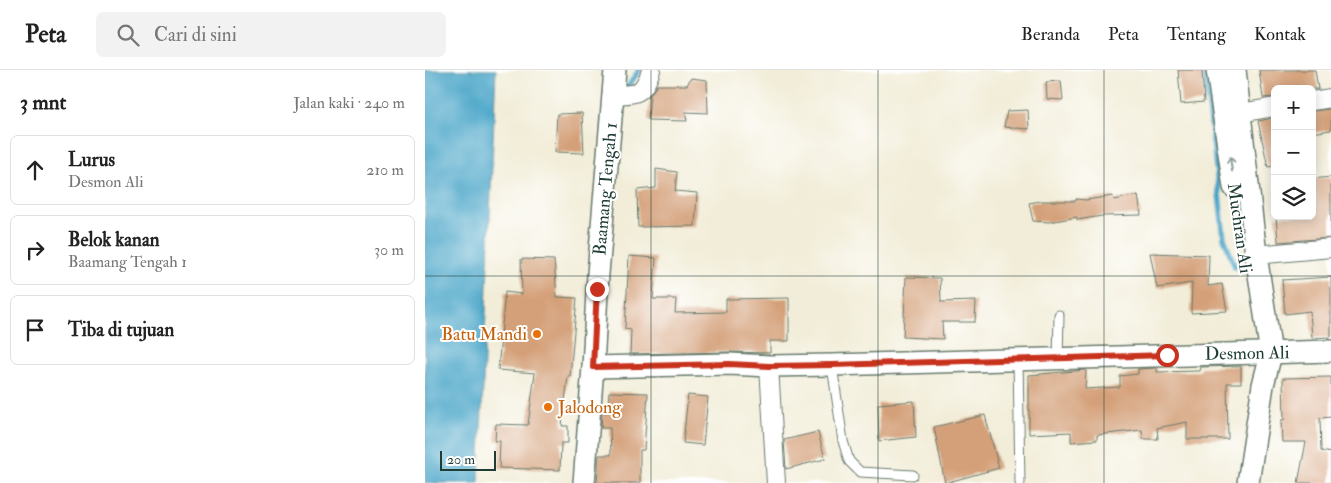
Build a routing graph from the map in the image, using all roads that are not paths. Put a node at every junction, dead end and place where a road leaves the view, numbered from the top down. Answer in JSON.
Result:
{"nodes":[{"id":1,"x":615,"y":70,"type":"edge"},
{"id":2,"x":651,"y":70,"type":"edge"},
{"id":3,"x":1217,"y":70,"type":"edge"},
{"id":4,"x":1235,"y":70,"type":"edge"},
{"id":5,"x":613,"y":94,"type":"junction"},
{"id":6,"x":1331,"y":98,"type":"edge"},
{"id":7,"x":1316,"y":100,"type":"edge"},
{"id":8,"x":1271,"y":108,"type":"edge"},
{"id":9,"x":1240,"y":113,"type":"junction"},
{"id":10,"x":1331,"y":248,"type":"edge"},
{"id":11,"x":1256,"y":255,"type":"junction"},
{"id":12,"x":1059,"y":315,"type":"dead end"},
{"id":13,"x":1331,"y":351,"type":"edge"},
{"id":14,"x":1265,"y":353,"type":"junction"},
{"id":15,"x":1018,"y":359,"type":"junction"},
{"id":16,"x":1057,"y":360,"type":"junction"},
{"id":17,"x":832,"y":365,"type":"junction"},
{"id":18,"x":769,"y":366,"type":"junction"},
{"id":19,"x":593,"y":367,"type":"junction"},
{"id":20,"x":913,"y":475,"type":"dead end"},
{"id":21,"x":583,"y":483,"type":"edge"},
{"id":22,"x":776,"y":483,"type":"edge"},
{"id":23,"x":1020,"y":483,"type":"edge"},
{"id":24,"x":1248,"y":483,"type":"edge"}],
"edges":[{"from":1,"to":5,"type":"street","name":"Baamang Tengah 1"},
{"from":2,"to":5,"type":"street"},
{"from":14,"to":3,"type":"street","name":"Muchran Ali","one_way":true},
{"from":4,"to":9,"type":"street","name":"Muchran Ali"},
{"from":5,"to":19,"type":"street","name":"Baamang Tengah 1"},
{"from":6,"to":7,"type":"street"},
{"from":8,"to":9,"type":"street"},
{"from":9,"to":11,"type":"street","name":"Muchran Ali"},
{"from":10,"to":11,"type":"street"},
{"from":11,"to":14,"type":"street","name":"Muchran Ali"},
{"from":12,"to":16,"type":"lane"},
{"from":13,"to":14,"type":"street","name":"Desmon Ali"},
{"from":14,"to":16,"type":"street","name":"Desmon Ali"},
{"from":14,"to":24,"type":"street","name":"Muchran Ali"},
{"from":15,"to":16,"type":"street","name":"Desmon Ali"},
{"from":15,"to":17,"type":"street","name":"Desmon Ali"},
{"from":15,"to":23,"type":"lane"},
{"from":17,"to":18,"type":"street","name":"Desmon Ali"},
{"from":17,"to":20,"type":"lane"},
{"from":18,"to":19,"type":"street","name":"Desmon Ali"},
{"from":18,"to":22,"type":"street"},
{"from":19,"to":21,"type":"street","name":"Baamang Tengah 1"}]}
